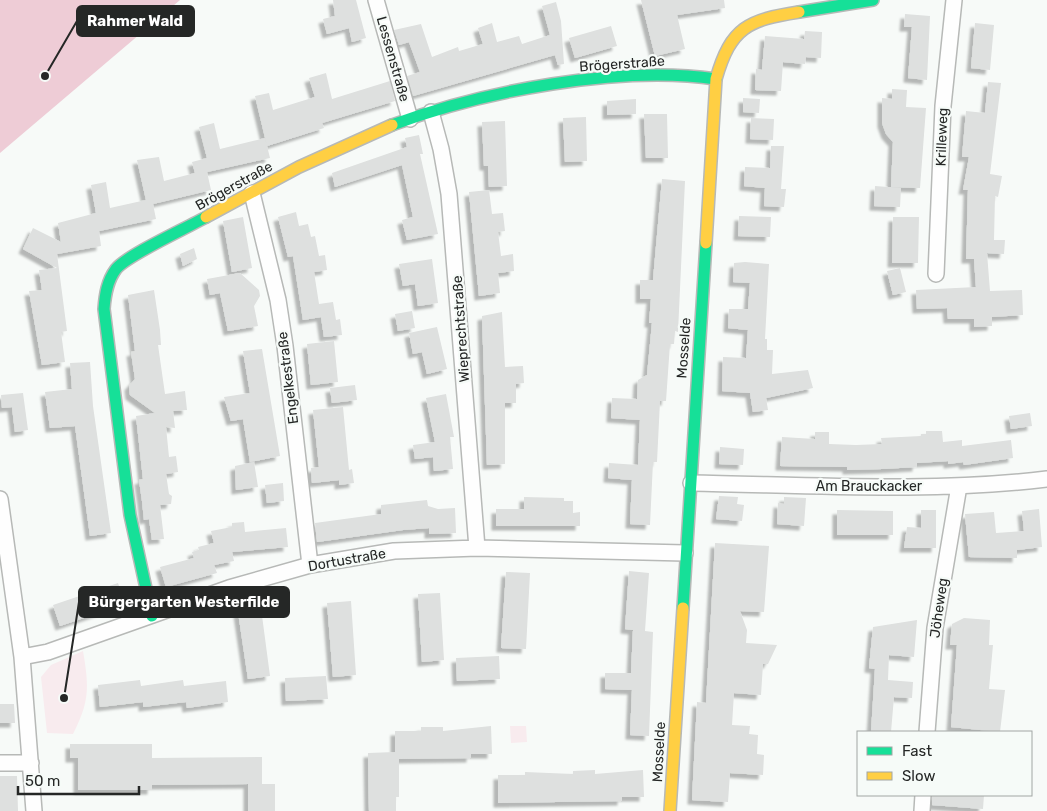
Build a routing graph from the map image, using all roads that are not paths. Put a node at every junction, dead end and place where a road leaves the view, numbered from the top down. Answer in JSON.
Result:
{"nodes":[{"id":1,"x":376,"y":0,"type":"edge"},
{"id":2,"x":873,"y":0,"type":"edge"},
{"id":3,"x":954,"y":0,"type":"edge"},
{"id":4,"x":716,"y":79,"type":"junction"},
{"id":5,"x":431,"y":112,"type":"junction"},
{"id":6,"x":410,"y":118,"type":"junction"},
{"id":7,"x":252,"y":194,"type":"junction"},
{"id":8,"x":936,"y":274,"type":"dead end"},
{"id":9,"x":1047,"y":479,"type":"edge"},
{"id":10,"x":691,"y":483,"type":"junction"},
{"id":11,"x":959,"y":486,"type":"junction"},
{"id":12,"x":0,"y":499,"type":"edge"},
{"id":13,"x":476,"y":548,"type":"junction"},
{"id":14,"x":685,"y":552,"type":"junction"},
{"id":15,"x":310,"y":565,"type":"junction"},
{"id":16,"x":152,"y":616,"type":"junction"},
{"id":17,"x":22,"y":657,"type":"junction"},
{"id":18,"x":927,"y":731,"type":"edge"},
{"id":19,"x":0,"y":763,"type":"edge"},
{"id":20,"x":31,"y":763,"type":"junction"},
{"id":21,"x":923,"y":796,"type":"edge"},
{"id":22,"x":34,"y":811,"type":"edge"},
{"id":23,"x":670,"y":811,"type":"edge"},
{"id":24,"x":922,"y":811,"type":"edge"}],
"edges":[{"from":1,"to":6,"type":"street","name":"Lessenstraße"},
{"from":2,"to":4,"type":"street","name":"Mosselde"},
{"from":3,"to":8,"type":"street","name":"Krilleweg"},
{"from":4,"to":5,"type":"street","name":"Brögerstraße"},
{"from":4,"to":10,"type":"street","name":"Mosselde"},
{"from":5,"to":6,"type":"street","name":"Brögerstraße"},
{"from":5,"to":13,"type":"street","name":"Wieprechtstraße"},
{"from":6,"to":7,"type":"street","name":"Brögerstraße"},
{"from":7,"to":15,"type":"street","name":"Engelkestraße"},
{"from":7,"to":16,"type":"street","name":"Brögerstraße"},
{"from":9,"to":11,"type":"street","name":"Am Brauckacker"},
{"from":10,"to":11,"type":"street","name":"Am Brauckacker"},
{"from":10,"to":14,"type":"street","name":"Mosselde"},
{"from":11,"to":18,"type":"street","name":"Jöheweg"},
{"from":12,"to":17,"type":"street"},
{"from":13,"to":14,"type":"street","name":"Dortustraße"},
{"from":13,"to":15,"type":"street","name":"Dortustraße"},
{"from":14,"to":23,"type":"street","name":"Mosselde"},
{"from":15,"to":16,"type":"street","name":"Dortustraße"},
{"from":16,"to":17,"type":"street","name":"Dortustraße"},
{"from":17,"to":20,"type":"street"},
{"from":19,"to":20,"type":"street"},
{"from":20,"to":22,"type":"street"},
{"from":21,"to":24,"type":"street"}]}
